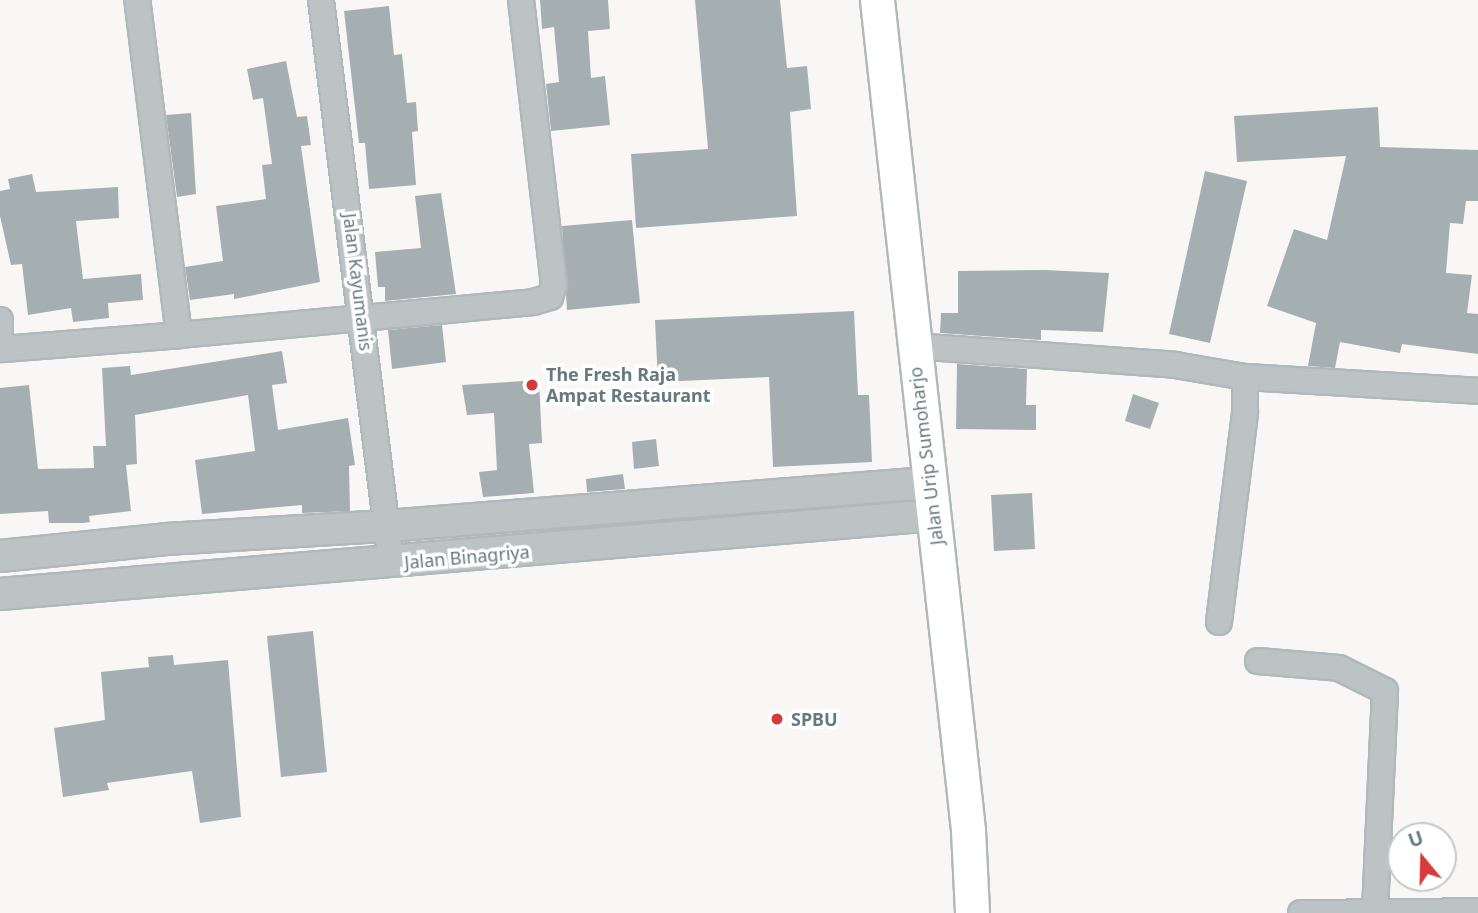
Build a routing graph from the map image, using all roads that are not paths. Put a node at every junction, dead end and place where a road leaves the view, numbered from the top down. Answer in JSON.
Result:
{"nodes":[{"id":1,"x":138,"y":0,"type":"edge"},
{"id":2,"x":321,"y":0,"type":"edge"},
{"id":3,"x":521,"y":0,"type":"edge"},
{"id":4,"x":877,"y":0,"type":"edge"},
{"id":5,"x":362,"y":318,"type":"junction"},
{"id":6,"x":0,"y":320,"type":"edge"},
{"id":7,"x":179,"y":335,"type":"junction"},
{"id":8,"x":913,"y":346,"type":"junction"},
{"id":9,"x":2,"y":349,"type":"edge"},
{"id":10,"x":1245,"y":377,"type":"junction"},
{"id":11,"x":1478,"y":391,"type":"edge"},
{"id":12,"x":927,"y":483,"type":"junction"},
{"id":13,"x":543,"y":513,"type":"junction"},
{"id":14,"x":934,"y":515,"type":"junction"},
{"id":15,"x":387,"y":526,"type":"junction"},
{"id":16,"x":166,"y":539,"type":"junction"},
{"id":17,"x":546,"y":550,"type":"junction"},
{"id":18,"x":0,"y":556,"type":"edge"},
{"id":19,"x":391,"y":563,"type":"junction"},
{"id":20,"x":165,"y":580,"type":"junction"},
{"id":21,"x":0,"y":594,"type":"edge"},
{"id":22,"x":1219,"y":622,"type":"dead end"},
{"id":23,"x":1258,"y":661,"type":"dead end"},
{"id":24,"x":1478,"y":911,"type":"edge"},
{"id":25,"x":1375,"y":912,"type":"edge"},
{"id":26,"x":972,"y":913,"type":"edge"},
{"id":27,"x":1301,"y":913,"type":"edge"}],
"edges":[{"from":1,"to":7,"type":"street"},
{"from":2,"to":5,"type":"street","name":"Jalan Kayumanis"},
{"from":3,"to":5,"type":"street"},
{"from":4,"to":8,"type":"main road","name":"Jalan Urip Sumoharjo"},
{"from":5,"to":7,"type":"street"},
{"from":5,"to":15,"type":"street","name":"Jalan Kayumanis"},
{"from":6,"to":9,"type":"street"},
{"from":7,"to":9,"type":"street"},
{"from":8,"to":10,"type":"street"},
{"from":8,"to":12,"type":"main road","name":"Jalan Urip Sumoharjo"},
{"from":10,"to":11,"type":"street"},
{"from":10,"to":22,"type":"street"},
{"from":12,"to":13,"type":"street"},
{"from":12,"to":14,"type":"main road","name":"Jalan Urip Sumoharjo"},
{"from":13,"to":15,"type":"street"},
{"from":13,"to":17,"type":"street"},
{"from":14,"to":17,"type":"street","name":"Jalan Binagriya"},
{"from":14,"to":26,"type":"main road","name":"Jalan Urip Sumoharjo"},
{"from":15,"to":16,"type":"street"},
{"from":15,"to":19,"type":"street","name":"Jalan Kayumanis"},
{"from":16,"to":18,"type":"street"},
{"from":16,"to":20,"type":"street"},
{"from":17,"to":19,"type":"street","name":"Jalan Binagriya"},
{"from":19,"to":20,"type":"street","name":"Jalan Binagriya"},
{"from":20,"to":21,"type":"street","name":"Jalan Binagriya"},
{"from":23,"to":25,"type":"street"},
{"from":24,"to":25,"type":"street"},
{"from":25,"to":27,"type":"street"}]}
